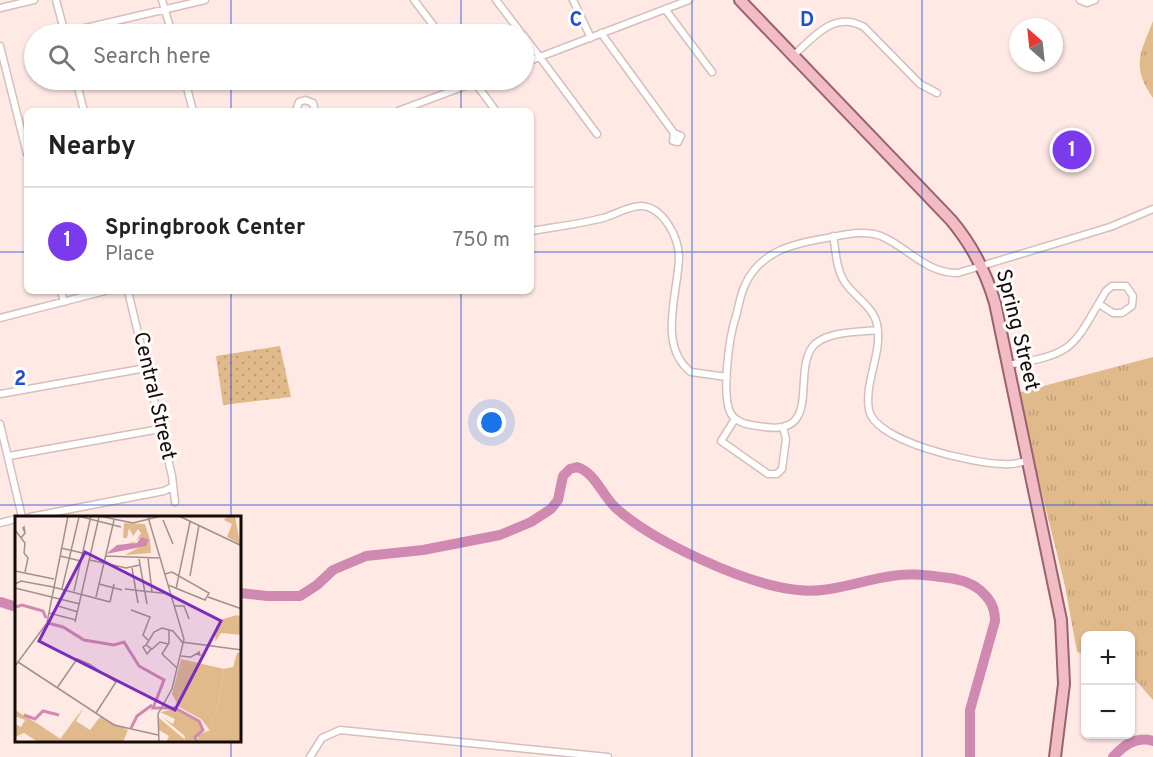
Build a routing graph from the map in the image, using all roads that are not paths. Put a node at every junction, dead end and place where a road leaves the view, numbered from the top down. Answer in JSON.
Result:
{"nodes":[{"id":1,"x":34,"y":0,"type":"edge"},
{"id":2,"x":56,"y":0,"type":"edge"},
{"id":3,"x":162,"y":0,"type":"edge"},
{"id":4,"x":205,"y":0,"type":"edge"},
{"id":5,"x":414,"y":0,"type":"edge"},
{"id":6,"x":496,"y":0,"type":"edge"},
{"id":7,"x":573,"y":0,"type":"edge"},
{"id":8,"x":689,"y":0,"type":"edge"},
{"id":9,"x":741,"y":0,"type":"edge"},
{"id":10,"x":1080,"y":0,"type":"edge"},
{"id":11,"x":1095,"y":0,"type":"edge"},
{"id":12,"x":0,"y":8,"type":"edge"},
{"id":13,"x":165,"y":9,"type":"junction"},
{"id":14,"x":665,"y":9,"type":"junction"},
{"id":15,"x":62,"y":24,"type":"edge"},
{"id":16,"x":104,"y":24,"type":"edge"},
{"id":17,"x":169,"y":24,"type":"edge"},
{"id":18,"x":432,"y":24,"type":"edge"},
{"id":19,"x":515,"y":24,"type":"edge"},
{"id":20,"x":601,"y":33,"type":"junction"},
{"id":21,"x":591,"y":38,"type":"junction"},
{"id":22,"x":0,"y":46,"type":"edge"},
{"id":23,"x":534,"y":49,"type":"edge"},
{"id":24,"x":794,"y":55,"type":"junction"},
{"id":25,"x":540,"y":57,"type":"junction"},
{"id":26,"x":534,"y":59,"type":"edge"},
{"id":27,"x":712,"y":72,"type":"dead end"},
{"id":28,"x":4,"y":75,"type":"edge"},
{"id":29,"x":79,"y":90,"type":"edge"},
{"id":30,"x":188,"y":90,"type":"edge"},
{"id":31,"x":451,"y":90,"type":"edge"},
{"id":32,"x":482,"y":90,"type":"edge"},
{"id":33,"x":937,"y":93,"type":"dead end"},
{"id":34,"x":83,"y":108,"type":"edge"},
{"id":35,"x":192,"y":108,"type":"edge"},
{"id":36,"x":297,"y":108,"type":"edge"},
{"id":37,"x":314,"y":108,"type":"edge"},
{"id":38,"x":406,"y":108,"type":"edge"},
{"id":39,"x":494,"y":108,"type":"edge"},
{"id":40,"x":674,"y":133,"type":"dead end"},
{"id":41,"x":597,"y":134,"type":"dead end"},
{"id":42,"x":24,"y":144,"type":"edge"},
{"id":43,"x":1153,"y":209,"type":"edge"},
{"id":44,"x":534,"y":230,"type":"edge"},
{"id":45,"x":833,"y":236,"type":"junction"},
{"id":46,"x":982,"y":267,"type":"junction"},
{"id":47,"x":62,"y":294,"type":"edge"},
{"id":48,"x":94,"y":294,"type":"edge"},
{"id":49,"x":129,"y":294,"type":"edge"},
{"id":50,"x":64,"y":302,"type":"junction"},
{"id":51,"x":1099,"y":304,"type":"junction"},
{"id":52,"x":0,"y":318,"type":"edge"},
{"id":53,"x":878,"y":330,"type":"junction"},
{"id":54,"x":1007,"y":365,"type":"junction"},
{"id":55,"x":146,"y":368,"type":"junction"},
{"id":56,"x":727,"y":377,"type":"junction"},
{"id":57,"x":0,"y":394,"type":"edge"},
{"id":58,"x":735,"y":418,"type":"junction"},
{"id":59,"x":0,"y":424,"type":"edge"},
{"id":60,"x":783,"y":427,"type":"junction"},
{"id":61,"x":160,"y":429,"type":"junction"},
{"id":62,"x":9,"y":456,"type":"junction"},
{"id":63,"x":1026,"y":461,"type":"junction"},
{"id":64,"x":172,"y":487,"type":"junction"},
{"id":65,"x":175,"y":502,"type":"dead end"},
{"id":66,"x":22,"y":516,"type":"edge"},
{"id":67,"x":35,"y":516,"type":"edge"},
{"id":68,"x":15,"y":519,"type":"edge"},
{"id":69,"x":0,"y":523,"type":"edge"},
{"id":70,"x":310,"y":757,"type":"edge"},
{"id":71,"x":608,"y":757,"type":"edge"},
{"id":72,"x":1055,"y":757,"type":"edge"}],
"edges":[{"from":1,"to":12,"type":"street"},
{"from":2,"to":15,"type":"street"},
{"from":3,"to":13,"type":"street"},
{"from":4,"to":13,"type":"street"},
{"from":5,"to":18,"type":"street"},
{"from":6,"to":19,"type":"street"},
{"from":7,"to":21,"type":"street"},
{"from":8,"to":14,"type":"street"},
{"from":9,"to":24,"type":"main road","name":"Spring Street"},
{"from":10,"to":11,"type":"street"},
{"from":13,"to":16,"type":"street"},
{"from":13,"to":17,"type":"street"},
{"from":14,"to":20,"type":"street"},
{"from":14,"to":27,"type":"street"},
{"from":20,"to":21,"type":"street"},
{"from":20,"to":40,"type":"street"},
{"from":21,"to":25,"type":"street"},
{"from":22,"to":28,"type":"street"},
{"from":23,"to":25,"type":"street"},
{"from":24,"to":33,"type":"street"},
{"from":24,"to":46,"type":"main road","name":"Spring Street"},
{"from":25,"to":26,"type":"street"},
{"from":25,"to":41,"type":"street"},
{"from":28,"to":42,"type":"street"},
{"from":29,"to":34,"type":"street"},
{"from":30,"to":35,"type":"street"},
{"from":31,"to":38,"type":"street"},
{"from":32,"to":39,"type":"street"},
{"from":36,"to":37,"type":"street"},
{"from":43,"to":46,"type":"street"},
{"from":44,"to":56,"type":"street"},
{"from":45,"to":46,"type":"street"},
{"from":45,"to":53,"type":"street"},
{"from":45,"to":56,"type":"street"},
{"from":46,"to":54,"type":"main road","name":"Spring Street"},
{"from":47,"to":50,"type":"street"},
{"from":48,"to":50,"type":"street"},
{"from":49,"to":55,"type":"street","name":"Central Street"},
{"from":50,"to":52,"type":"street"},
{"from":51,"to":51,"type":"street"},
{"from":51,"to":54,"type":"street"},
{"from":53,"to":60,"type":"street"},
{"from":53,"to":63,"type":"street"},
{"from":54,"to":63,"type":"main road","name":"Spring Street"},
{"from":55,"to":57,"type":"street"},
{"from":55,"to":61,"type":"street","name":"Central Street"},
{"from":56,"to":58,"type":"street"},
{"from":58,"to":60,"type":"street"},
{"from":58,"to":60,"type":"street"},
{"from":59,"to":62,"type":"street"},
{"from":61,"to":62,"type":"street"},
{"from":61,"to":64,"type":"street","name":"Central Street"},
{"from":62,"to":66,"type":"street"},
{"from":63,"to":72,"type":"main road","name":"Spring Street"},
{"from":64,"to":65,"type":"street","name":"Central Street"},
{"from":64,"to":67,"type":"street"},
{"from":68,"to":69,"type":"street"},
{"from":70,"to":71,"type":"street"}]}
